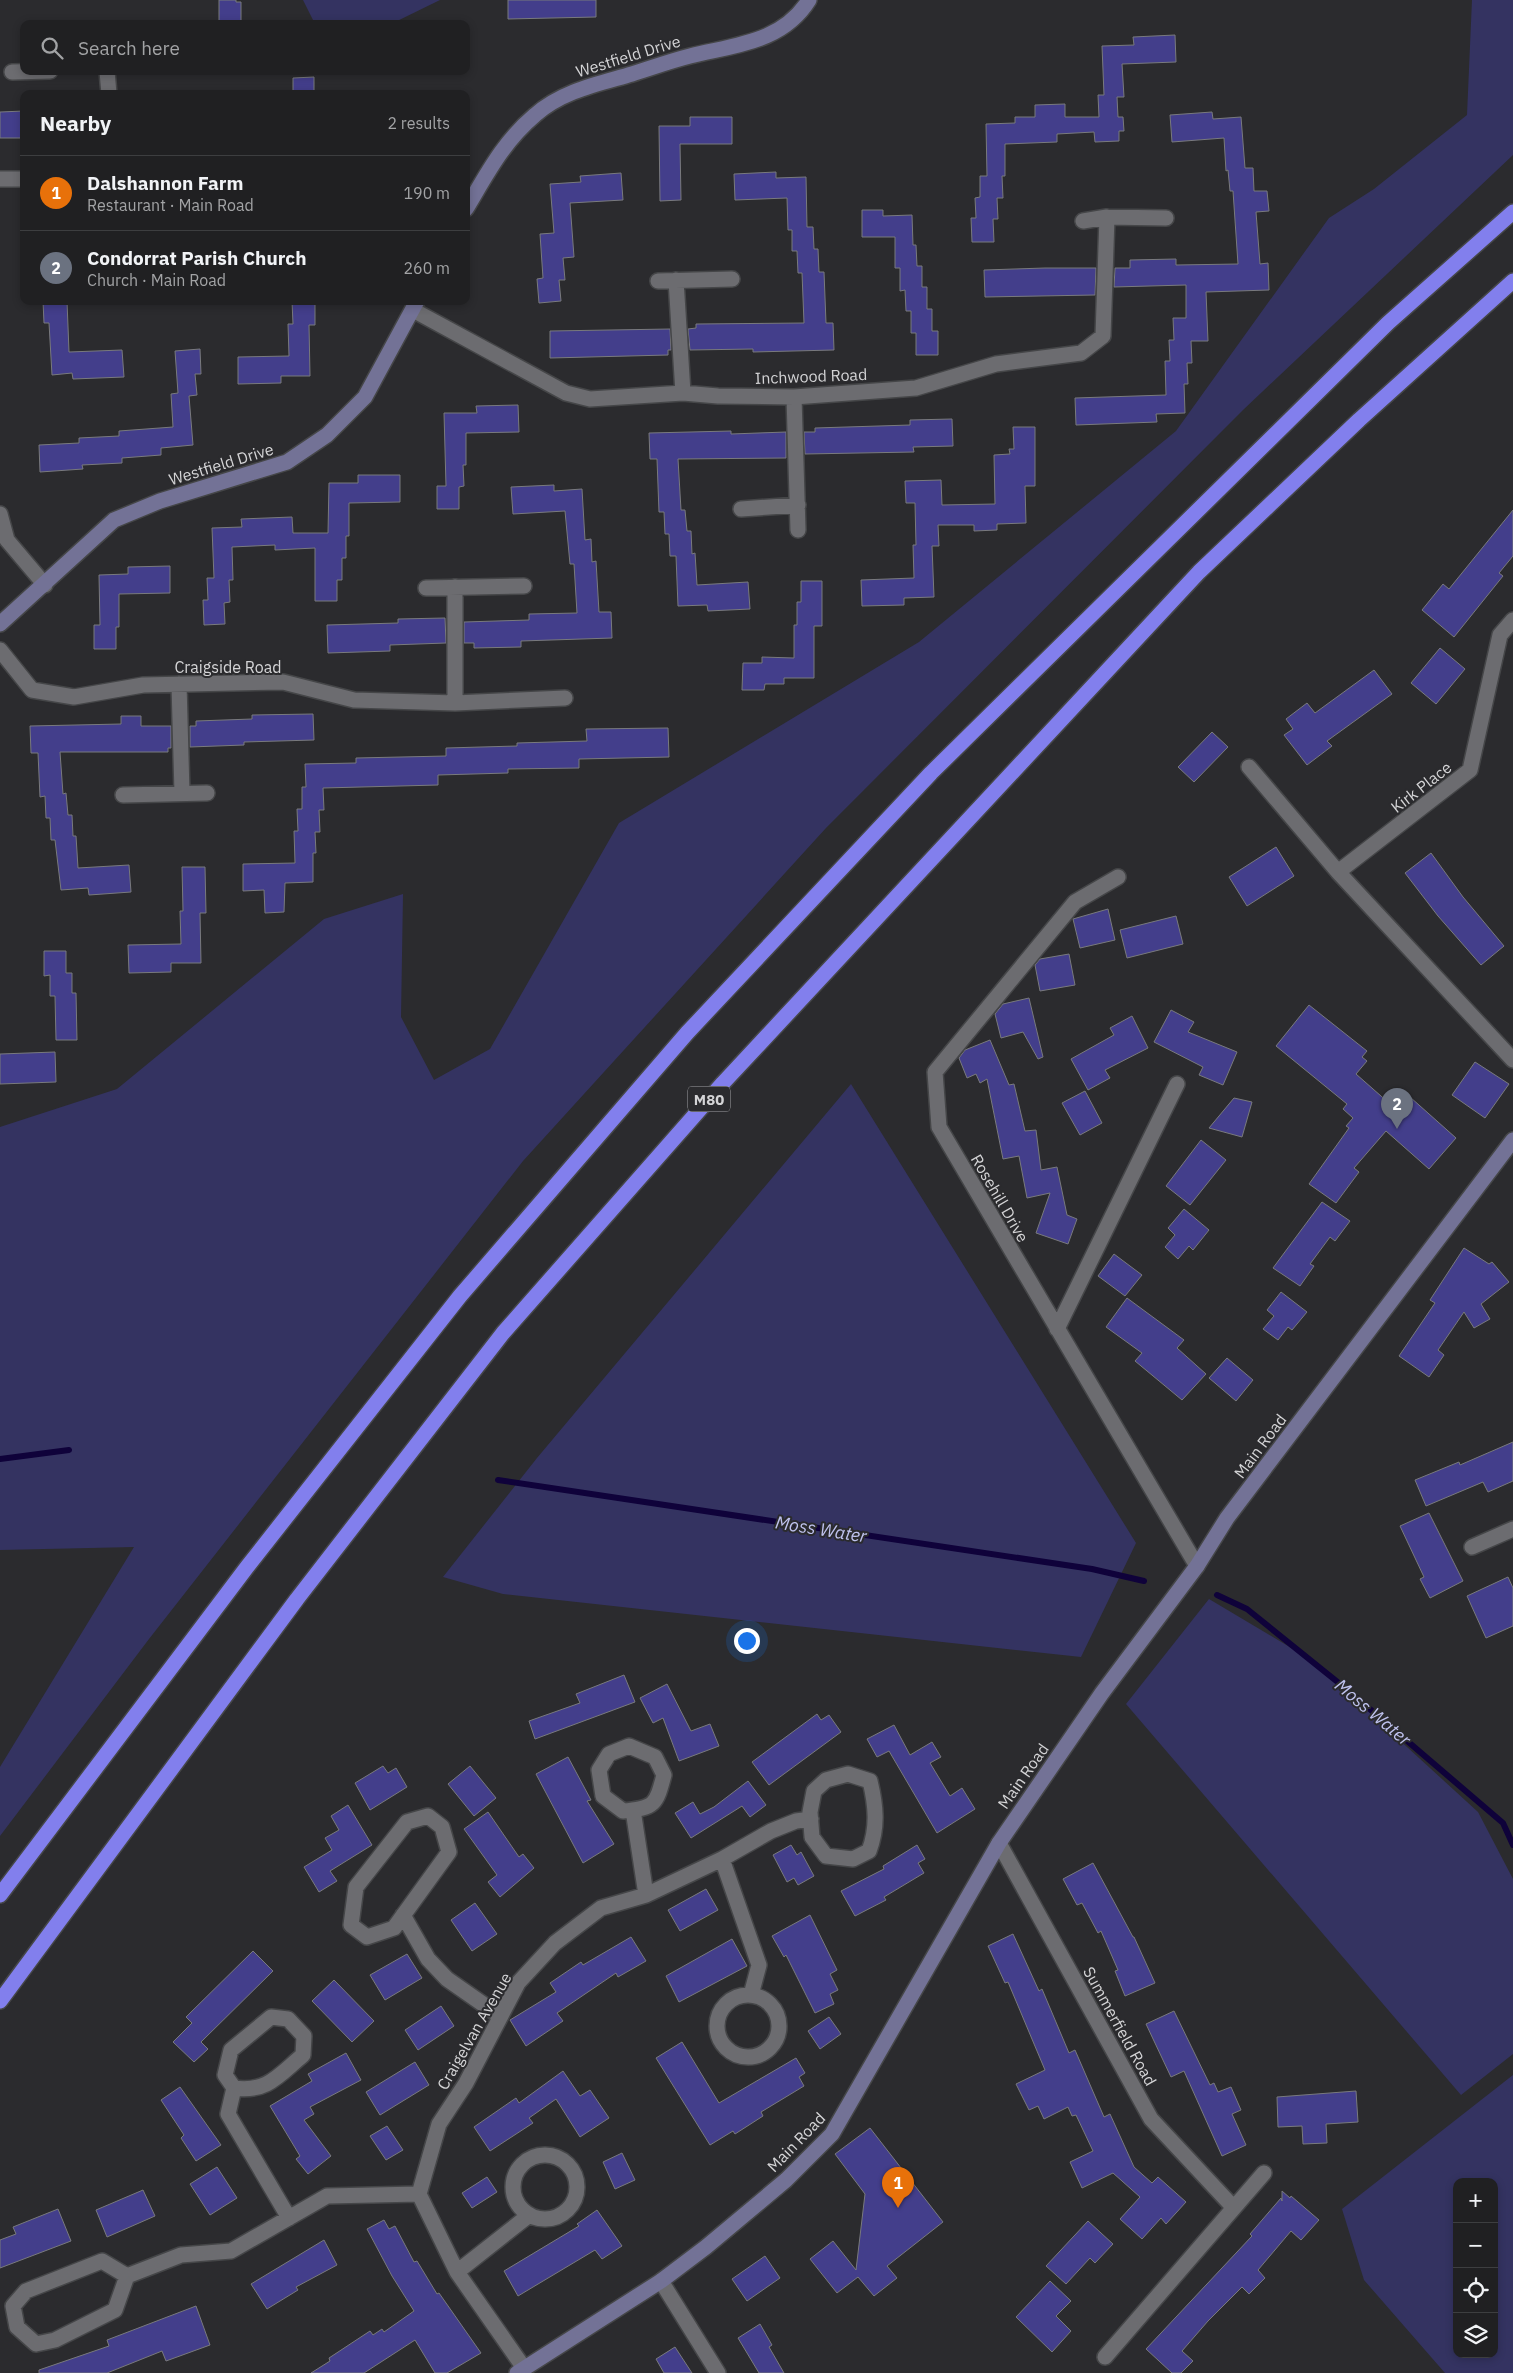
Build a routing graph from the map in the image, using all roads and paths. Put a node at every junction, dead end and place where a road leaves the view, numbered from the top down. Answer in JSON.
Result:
{"nodes":[{"id":1,"x":808,"y":0,"type":"edge"},
{"id":2,"x":12,"y":72,"type":"dead end"},
{"id":3,"x":20,"y":72,"type":"edge"},
{"id":4,"x":107,"y":75,"type":"edge"},
{"id":5,"x":109,"y":90,"type":"edge"},
{"id":6,"x":20,"y":178,"type":"edge"},
{"id":7,"x":0,"y":179,"type":"edge"},
{"id":8,"x":470,"y":202,"type":"edge"},
{"id":9,"x":1513,"y":212,"type":"edge"},
{"id":10,"x":1107,"y":217,"type":"junction"},
{"id":11,"x":1166,"y":218,"type":"dead end"},
{"id":12,"x":1083,"y":221,"type":"dead end"},
{"id":13,"x":732,"y":279,"type":"dead end"},
{"id":14,"x":676,"y":280,"type":"junction"},
{"id":15,"x":658,"y":281,"type":"dead end"},
{"id":16,"x":1513,"y":281,"type":"edge"},
{"id":17,"x":415,"y":306,"type":"edge"},
{"id":18,"x":683,"y":392,"type":"junction"},
{"id":19,"x":794,"y":397,"type":"junction"},
{"id":20,"x":798,"y":505,"type":"junction"},
{"id":21,"x":741,"y":509,"type":"dead end"},
{"id":22,"x":0,"y":514,"type":"edge"},
{"id":23,"x":798,"y":530,"type":"dead end"},
{"id":24,"x":44,"y":585,"type":"junction"},
{"id":25,"x":524,"y":586,"type":"dead end"},
{"id":26,"x":455,"y":587,"type":"junction"},
{"id":27,"x":426,"y":588,"type":"dead end"},
{"id":28,"x":1513,"y":620,"type":"edge"},
{"id":29,"x":0,"y":624,"type":"edge"},
{"id":30,"x":0,"y":650,"type":"edge"},
{"id":31,"x":179,"y":684,"type":"junction"},
{"id":32,"x":565,"y":698,"type":"dead end"},
{"id":33,"x":455,"y":703,"type":"junction"},
{"id":34,"x":1249,"y":767,"type":"dead end"},
{"id":35,"x":182,"y":793,"type":"junction"},
{"id":36,"x":206,"y":793,"type":"dead end"},
{"id":37,"x":123,"y":796,"type":"dead end"},
{"id":38,"x":1338,"y":872,"type":"junction"},
{"id":39,"x":1118,"y":877,"type":"dead end"},
{"id":40,"x":1513,"y":1060,"type":"edge"},
{"id":41,"x":1177,"y":1084,"type":"dead end"},
{"id":42,"x":1513,"y":1140,"type":"edge"},
{"id":43,"x":1057,"y":1329,"type":"junction"},
{"id":44,"x":1513,"y":1529,"type":"edge"},
{"id":45,"x":1472,"y":1547,"type":"dead end"},
{"id":46,"x":1197,"y":1566,"type":"junction"},
{"id":47,"x":633,"y":1810,"type":"junction"},
{"id":48,"x":811,"y":1819,"type":"junction"},
{"id":49,"x":998,"y":1843,"type":"junction"},
{"id":50,"x":722,"y":1859,"type":"junction"},
{"id":51,"x":646,"y":1894,"type":"junction"},
{"id":52,"x":0,"y":1895,"type":"edge"},
{"id":53,"x":403,"y":1915,"type":"junction"},
{"id":54,"x":751,"y":1995,"type":"junction"},
{"id":55,"x":0,"y":2002,"type":"edge"},
{"id":56,"x":500,"y":2016,"type":"junction"},
{"id":57,"x":234,"y":2088,"type":"junction"},
{"id":58,"x":1264,"y":2173,"type":"dead end"},
{"id":59,"x":419,"y":2194,"type":"junction"},
{"id":60,"x":1234,"y":2208,"type":"junction"},
{"id":61,"x":528,"y":2216,"type":"junction"},
{"id":62,"x":289,"y":2218,"type":"junction"},
{"id":63,"x":458,"y":2272,"type":"junction"},
{"id":64,"x":128,"y":2276,"type":"junction"},
{"id":65,"x":661,"y":2281,"type":"junction"},
{"id":66,"x":1105,"y":2357,"type":"dead end"},
{"id":67,"x":521,"y":2371,"type":"edge"},
{"id":68,"x":718,"y":2373,"type":"edge"}],
"edges":[{"from":1,"to":8,"type":"street","name":"Westfield Drive"},
{"from":2,"to":3,"type":"street"},
{"from":4,"to":5,"type":"street"},
{"from":6,"to":7,"type":"street"},
{"from":9,"to":52,"type":"highway"},
{"from":10,"to":11,"type":"street"},
{"from":10,"to":12,"type":"street"},
{"from":10,"to":19,"type":"street","name":"Inchwood Road"},
{"from":13,"to":14,"type":"street"},
{"from":14,"to":15,"type":"street"},
{"from":14,"to":18,"type":"street"},
{"from":16,"to":55,"type":"highway","number":"M80"},
{"from":17,"to":18,"type":"street","name":"Inchwood Road"},
{"from":17,"to":24,"type":"street","name":"Westfield Drive"},
{"from":18,"to":19,"type":"street","name":"Inchwood Road"},
{"from":19,"to":20,"type":"street"},
{"from":20,"to":21,"type":"street"},
{"from":20,"to":23,"type":"street"},
{"from":22,"to":24,"type":"street"},
{"from":24,"to":29,"type":"street","name":"Westfield Drive"},
{"from":25,"to":26,"type":"street"},
{"from":26,"to":27,"type":"street"},
{"from":26,"to":33,"type":"street"},
{"from":28,"to":38,"type":"street","name":"Kirk Place"},
{"from":30,"to":31,"type":"street","name":"Craigside Road"},
{"from":31,"to":33,"type":"street","name":"Craigside Road"},
{"from":31,"to":35,"type":"street"},
{"from":32,"to":33,"type":"street","name":"Craigside Road"},
{"from":34,"to":38,"type":"street"},
{"from":35,"to":36,"type":"street"},
{"from":35,"to":37,"type":"street"},
{"from":38,"to":40,"type":"street"},
{"from":39,"to":43,"type":"street","name":"Rosehill Drive"},
{"from":41,"to":43,"type":"street"},
{"from":42,"to":46,"type":"street","name":"Main Road"},
{"from":43,"to":46,"type":"street","name":"Rosehill Drive"},
{"from":44,"to":45,"type":"street"},
{"from":46,"to":49,"type":"street","name":"Main Road"},
{"from":47,"to":47,"type":"street"},
{"from":47,"to":51,"type":"street"},
{"from":48,"to":48,"type":"street"},
{"from":48,"to":50,"type":"street","name":"Craigelvan Avenue"},
{"from":49,"to":60,"type":"street","name":"Summerfield Road"},
{"from":49,"to":65,"type":"street","name":"Main Road"},
{"from":50,"to":51,"type":"street","name":"Craigelvan Avenue"},
{"from":50,"to":54,"type":"street"},
{"from":51,"to":56,"type":"street","name":"Craigelvan Avenue"},
{"from":53,"to":53,"type":"street"},
{"from":53,"to":56,"type":"street"},
{"from":54,"to":54,"type":"street"},
{"from":56,"to":59,"type":"street","name":"Craigelvan Avenue"},
{"from":57,"to":57,"type":"street"},
{"from":57,"to":62,"type":"street"},
{"from":58,"to":60,"type":"street"},
{"from":59,"to":62,"type":"street"},
{"from":59,"to":63,"type":"street"},
{"from":60,"to":66,"type":"street"},
{"from":61,"to":61,"type":"street"},
{"from":61,"to":63,"type":"street"},
{"from":62,"to":64,"type":"street"},
{"from":63,"to":67,"type":"street"},
{"from":64,"to":64,"type":"street"},
{"from":65,"to":67,"type":"street","name":"Main Road"},
{"from":65,"to":68,"type":"street"}]}
